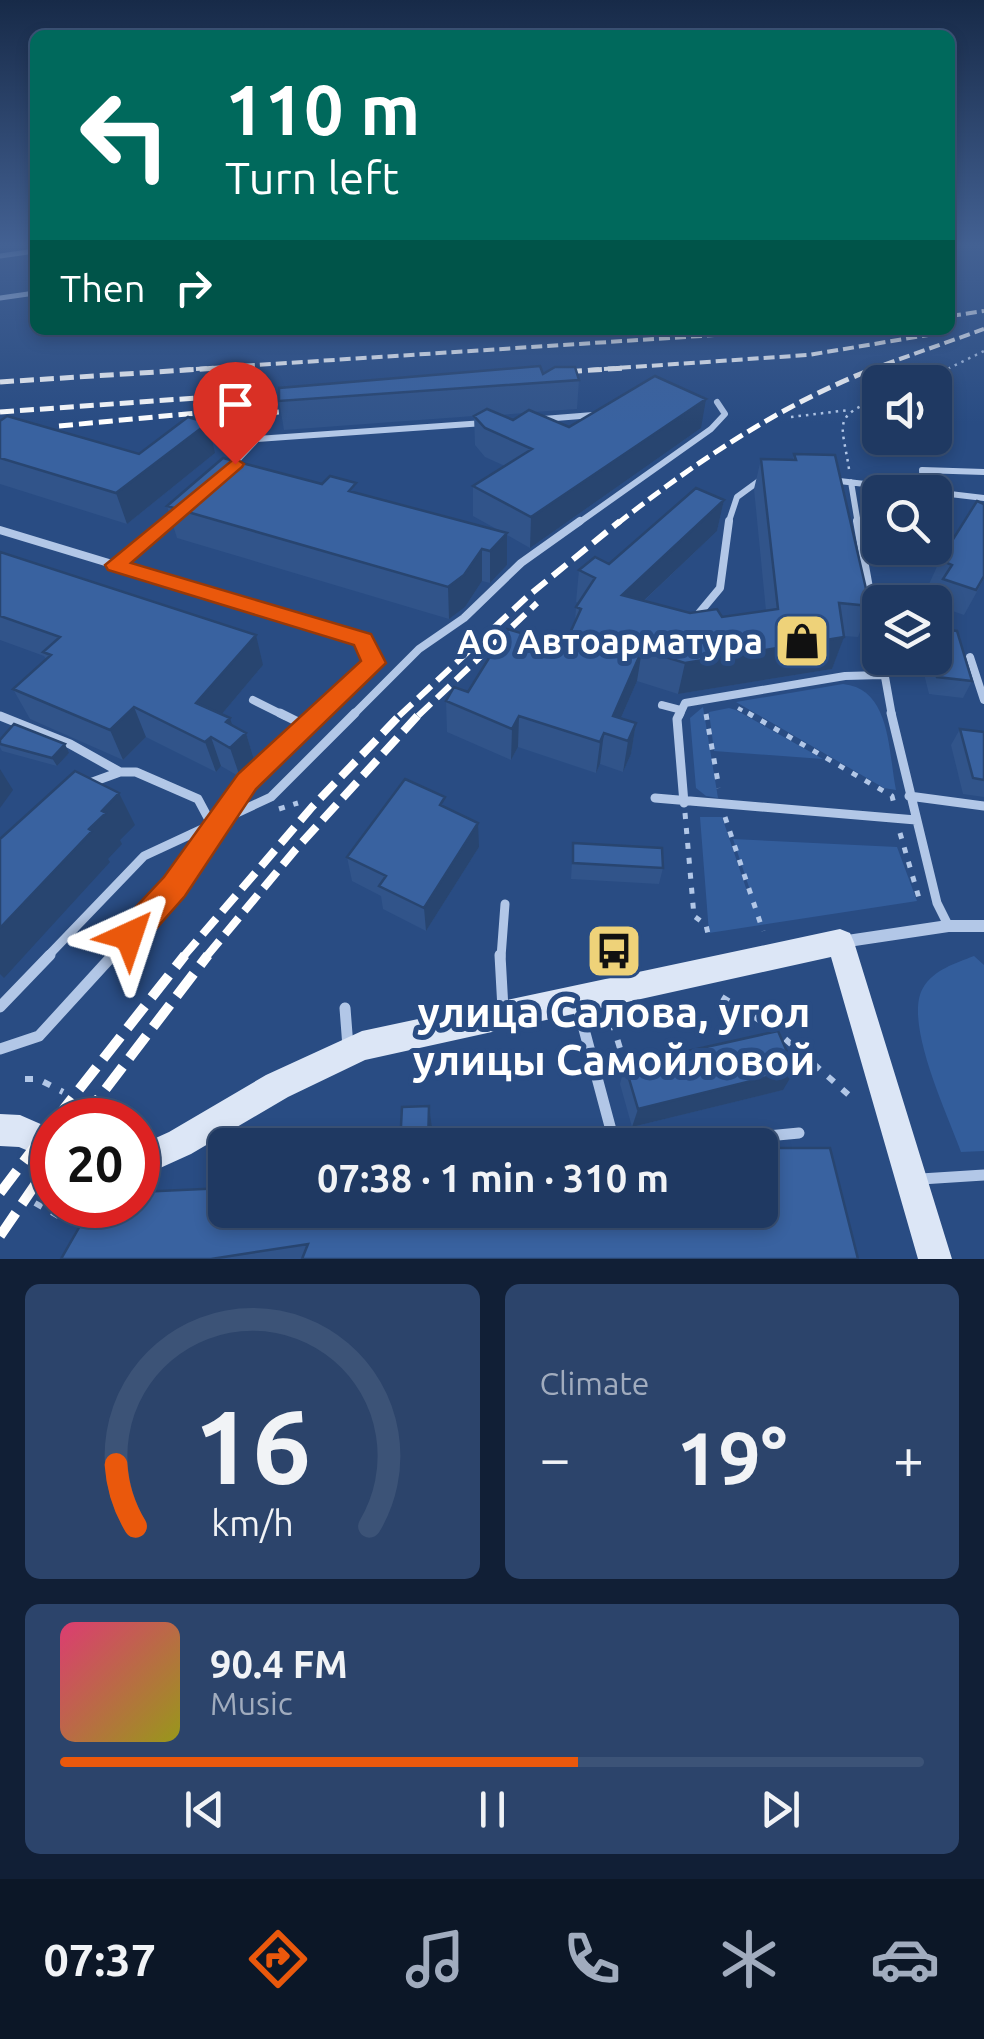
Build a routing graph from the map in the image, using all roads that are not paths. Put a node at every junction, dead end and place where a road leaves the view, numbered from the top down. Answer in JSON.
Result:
{"nodes":[{"id":1,"x":717,"y":402,"type":"dead end"},
{"id":2,"x":593,"y":416,"type":"edge"},
{"id":3,"x":535,"y":420,"type":"edge"},
{"id":4,"x":496,"y":422,"type":"edge"},
{"id":5,"x":984,"y":472,"type":"edge"},
{"id":6,"x":922,"y":475,"type":"edge"},
{"id":7,"x":220,"y":476,"type":"edge"},
{"id":8,"x":768,"y":476,"type":"edge"},
{"id":9,"x":824,"y":479,"type":"edge"},
{"id":10,"x":851,"y":482,"type":"junction"},
{"id":11,"x":862,"y":483,"type":"edge"},
{"id":12,"x":952,"y":493,"type":"edge"},
{"id":13,"x":984,"y":498,"type":"edge"},
{"id":14,"x":190,"y":502,"type":"edge"},
{"id":15,"x":1,"y":532,"type":"edge"},
{"id":16,"x":116,"y":565,"type":"junction"},
{"id":17,"x":870,"y":585,"type":"edge"},
{"id":18,"x":686,"y":630,"type":"edge"},
{"id":19,"x":970,"y":657,"type":"edge"},
{"id":20,"x":882,"y":676,"type":"joint"},
{"id":21,"x":252,"y":700,"type":"dead end"},
{"id":22,"x":984,"y":700,"type":"edge"},
{"id":23,"x":662,"y":705,"type":"dead end"},
{"id":24,"x":681,"y":710,"type":"junction"},
{"id":25,"x":0,"y":716,"type":"edge"},
{"id":26,"x":306,"y":726,"type":"junction"},
{"id":27,"x":120,"y":772,"type":"junction"},
{"id":28,"x":78,"y":790,"type":"edge"},
{"id":29,"x":910,"y":796,"type":"junction"},
{"id":30,"x":655,"y":798,"type":"dead end"},
{"id":31,"x":684,"y":804,"type":"junction"},
{"id":32,"x":984,"y":806,"type":"edge"},
{"id":33,"x":916,"y":820,"type":"junction"},
{"id":34,"x":213,"y":827,"type":"junction"},
{"id":35,"x":506,"y":904,"type":"dead end"},
{"id":36,"x":948,"y":926,"type":"junction"},
{"id":37,"x":984,"y":926,"type":"edge"},
{"id":38,"x":840,"y":942,"type":"junction"},
{"id":39,"x":576,"y":999,"type":"junction"},
{"id":40,"x":0,"y":1007,"type":"edge"},
{"id":41,"x":345,"y":1008,"type":"dead end"},
{"id":42,"x":503,"y":1015,"type":"junction"},
{"id":43,"x":0,"y":1049,"type":"edge"},
{"id":44,"x":348,"y":1052,"type":"junction"},
{"id":45,"x":610,"y":1128,"type":"edge"},
{"id":46,"x":0,"y":1130,"type":"edge"},
{"id":47,"x":798,"y":1133,"type":"dead end"},
{"id":48,"x":30,"y":1135,"type":"edge"},
{"id":49,"x":778,"y":1135,"type":"edge"},
{"id":50,"x":160,"y":1152,"type":"edge"},
{"id":51,"x":984,"y":1176,"type":"edge"},
{"id":52,"x":912,"y":1180,"type":"junction"},
{"id":53,"x":935,"y":1259,"type":"edge"}],
"edges":[{"from":1,"to":34,"type":"lane"},
{"from":2,"to":3,"type":"lane"},
{"from":4,"to":7,"type":"lane"},
{"from":5,"to":6,"type":"lane"},
{"from":8,"to":18,"type":"lane"},
{"from":9,"to":10,"type":"lane"},
{"from":10,"to":11,"type":"lane"},
{"from":10,"to":17,"type":"lane"},
{"from":12,"to":13,"type":"lane"},
{"from":14,"to":16,"type":"lane"},
{"from":15,"to":16,"type":"lane"},
{"from":16,"to":26,"type":"lane"},
{"from":19,"to":22,"type":"lane"},
{"from":20,"to":24,"type":"lane"},
{"from":20,"to":29,"type":"lane"},
{"from":21,"to":26,"type":"lane"},
{"from":23,"to":24,"type":"lane"},
{"from":24,"to":31,"type":"lane"},
{"from":25,"to":27,"type":"lane"},
{"from":26,"to":34,"type":"lane"},
{"from":27,"to":28,"type":"lane"},
{"from":27,"to":34,"type":"lane"},
{"from":29,"to":32,"type":"lane"},
{"from":29,"to":33,"type":"lane"},
{"from":30,"to":31,"type":"lane"},
{"from":31,"to":33,"type":"lane"},
{"from":33,"to":36,"type":"lane"},
{"from":34,"to":40,"type":"lane"},
{"from":34,"to":43,"type":"lane"},
{"from":35,"to":42,"type":"lane"},
{"from":36,"to":37,"type":"street"},
{"from":36,"to":38,"type":"street"},
{"from":38,"to":39,"type":"street"},
{"from":38,"to":52,"type":"street"},
{"from":39,"to":42,"type":"street"},
{"from":39,"to":45,"type":"lane"},
{"from":41,"to":44,"type":"lane"},
{"from":42,"to":44,"type":"street"},
{"from":44,"to":50,"type":"street"},
{"from":46,"to":48,"type":"street"},
{"from":47,"to":49,"type":"lane"},
{"from":51,"to":52,"type":"lane"},
{"from":52,"to":53,"type":"street"}]}
